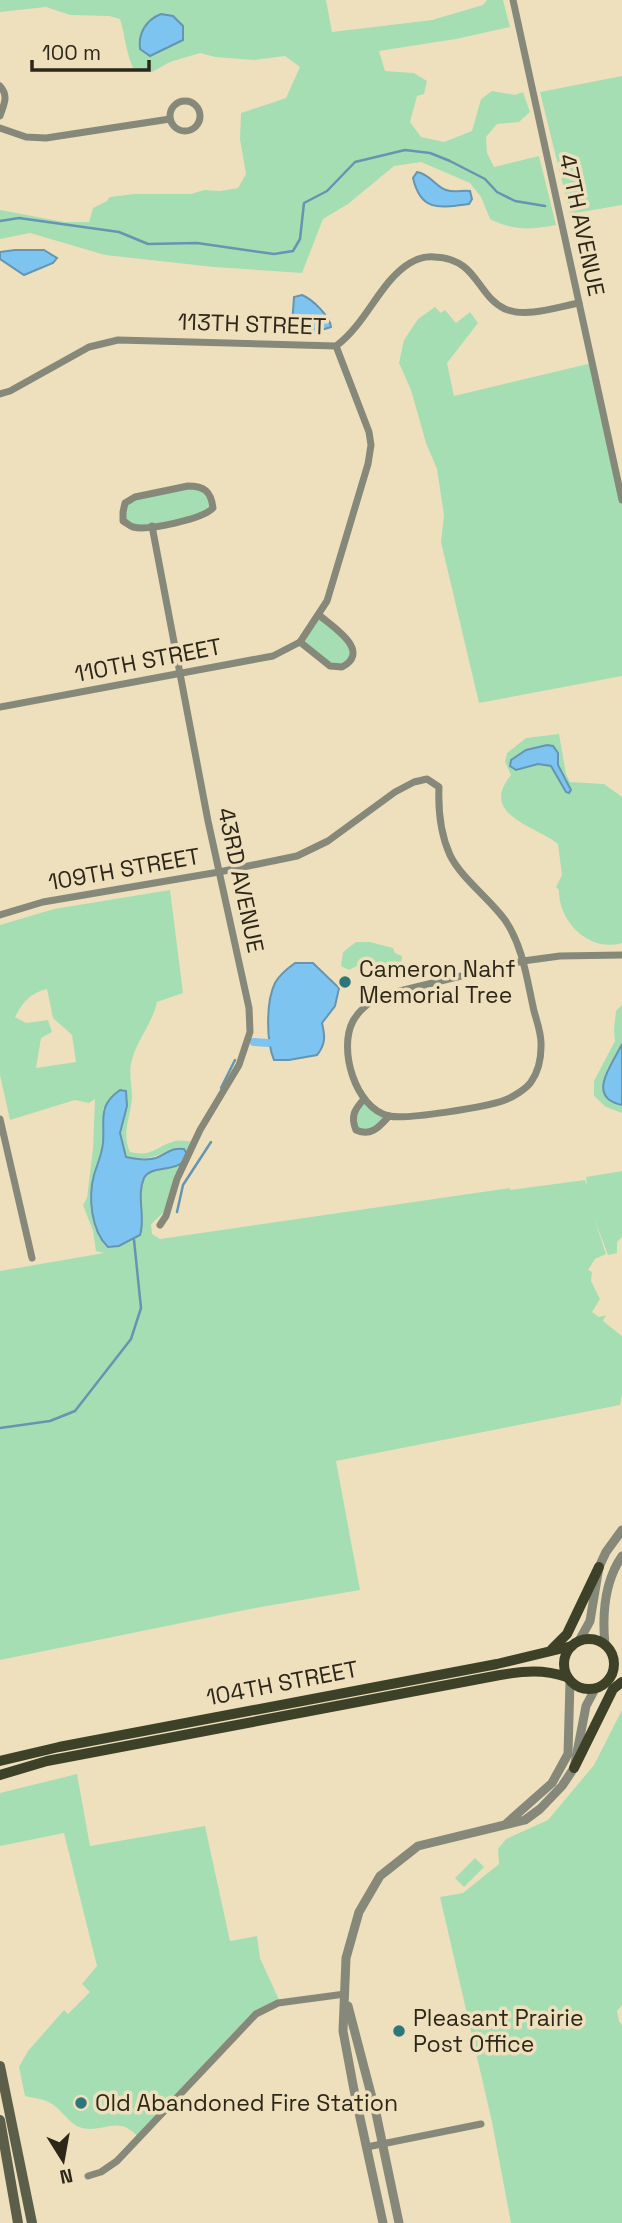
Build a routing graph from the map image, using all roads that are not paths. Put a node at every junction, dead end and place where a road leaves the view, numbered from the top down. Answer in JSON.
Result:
{"nodes":[{"id":1,"x":513,"y":0,"type":"edge"},
{"id":2,"x":0,"y":86,"type":"edge"},
{"id":3,"x":0,"y":116,"type":"edge"},
{"id":4,"x":170,"y":119,"type":"junction"},
{"id":5,"x":0,"y":128,"type":"edge"},
{"id":6,"x":579,"y":303,"type":"junction"},
{"id":7,"x":336,"y":346,"type":"junction"},
{"id":8,"x":0,"y":394,"type":"edge"},
{"id":9,"x":622,"y":500,"type":"edge"},
{"id":10,"x":152,"y":526,"type":"junction"},
{"id":11,"x":319,"y":615,"type":"junction"},
{"id":12,"x":300,"y":642,"type":"junction"},
{"id":13,"x":179,"y":675,"type":"junction"},
{"id":14,"x":0,"y":705,"type":"edge"},
{"id":15,"x":219,"y":872,"type":"junction"},
{"id":16,"x":0,"y":915,"type":"edge"},
{"id":17,"x":622,"y":956,"type":"edge"},
{"id":18,"x":523,"y":961,"type":"junction"},
{"id":19,"x":364,"y":1099,"type":"junction"},
{"id":20,"x":389,"y":1116,"type":"junction"},
{"id":21,"x":0,"y":1119,"type":"edge"},
{"id":22,"x":160,"y":1225,"type":"dead end"},
{"id":23,"x":32,"y":1258,"type":"dead end"},
{"id":24,"x":622,"y":1530,"type":"edge"},
{"id":25,"x":622,"y":1556,"type":"edge"},
{"id":26,"x":600,"y":1567,"type":"junction"},
{"id":27,"x":575,"y":1644,"type":"junction"},
{"id":28,"x":606,"y":1646,"type":"junction"},
{"id":29,"x":550,"y":1650,"type":"junction"},
{"id":30,"x":622,"y":1652,"type":"edge"},
{"id":31,"x":568,"y":1679,"type":"junction"},
{"id":32,"x":622,"y":1682,"type":"edge"},
{"id":33,"x":598,"y":1688,"type":"junction"},
{"id":34,"x":0,"y":1761,"type":"edge"},
{"id":35,"x":574,"y":1768,"type":"junction"},
{"id":36,"x":0,"y":1775,"type":"edge"},
{"id":37,"x":503,"y":1826,"type":"junction"},
{"id":38,"x":345,"y":1994,"type":"junction"},
{"id":39,"x":0,"y":2066,"type":"edge"},
{"id":40,"x":0,"y":2120,"type":"edge"},
{"id":41,"x":481,"y":2124,"type":"dead end"},
{"id":42,"x":383,"y":2144,"type":"junction"},
{"id":43,"x":367,"y":2147,"type":"junction"},
{"id":44,"x":88,"y":2176,"type":"dead end"},
{"id":45,"x":18,"y":2223,"type":"edge"},
{"id":46,"x":32,"y":2223,"type":"edge"},
{"id":47,"x":383,"y":2223,"type":"edge"},
{"id":48,"x":399,"y":2223,"type":"edge"}],
"edges":[{"from":1,"to":6,"type":"street","name":"47TH AVENUE"},
{"from":2,"to":3,"type":"street"},
{"from":4,"to":4,"type":"street"},
{"from":4,"to":5,"type":"street"},
{"from":6,"to":7,"type":"street","name":"113TH STREET"},
{"from":6,"to":9,"type":"street","name":"47TH AVENUE"},
{"from":7,"to":8,"type":"street","name":"113TH STREET"},
{"from":7,"to":11,"type":"street","name":"110TH STREET"},
{"from":10,"to":10,"type":"street"},
{"from":10,"to":13,"type":"street","name":"43RD AVENUE"},
{"from":11,"to":12,"type":"street","name":"110TH STREET"},
{"from":11,"to":12,"type":"street"},
{"from":12,"to":13,"type":"street","name":"110TH STREET"},
{"from":13,"to":14,"type":"street","name":"110TH STREET"},
{"from":13,"to":15,"type":"street","name":"43RD AVENUE"},
{"from":15,"to":16,"type":"street","name":"109TH STREET"},
{"from":15,"to":18,"type":"street","name":"109TH STREET"},
{"from":15,"to":22,"type":"street","name":"43RD AVENUE"},
{"from":17,"to":18,"type":"street"},
{"from":18,"to":19,"type":"street"},
{"from":18,"to":20,"type":"street"},
{"from":19,"to":20,"type":"street"},
{"from":19,"to":20,"type":"street"},
{"from":21,"to":23,"type":"street"},
{"from":24,"to":26,"type":"street"},
{"from":25,"to":28,"type":"street"},
{"from":26,"to":27,"type":"street"},
{"from":26,"to":29,"type":"main road"},
{"from":27,"to":28,"type":"main road"},
{"from":27,"to":29,"type":"main road","name":"104TH STREET"},
{"from":27,"to":31,"type":"main road"},
{"from":28,"to":30,"type":"main road"},
{"from":28,"to":33,"type":"main road"},
{"from":29,"to":34,"type":"main road","name":"104TH STREET"},
{"from":31,"to":33,"type":"main road"},
{"from":31,"to":36,"type":"main road","name":"104TH STREET"},
{"from":31,"to":37,"type":"street"},
{"from":32,"to":33,"type":"main road"},
{"from":32,"to":35,"type":"main road"},
{"from":33,"to":35,"type":"street"},
{"from":35,"to":37,"type":"street"},
{"from":37,"to":38,"type":"street"},
{"from":38,"to":42,"type":"street"},
{"from":38,"to":43,"type":"street"},
{"from":38,"to":44,"type":"street"},
{"from":39,"to":46,"type":"main road"},
{"from":40,"to":45,"type":"main road"},
{"from":41,"to":42,"type":"street"},
{"from":42,"to":43,"type":"street"},
{"from":42,"to":48,"type":"street"},
{"from":43,"to":47,"type":"street"}]}
